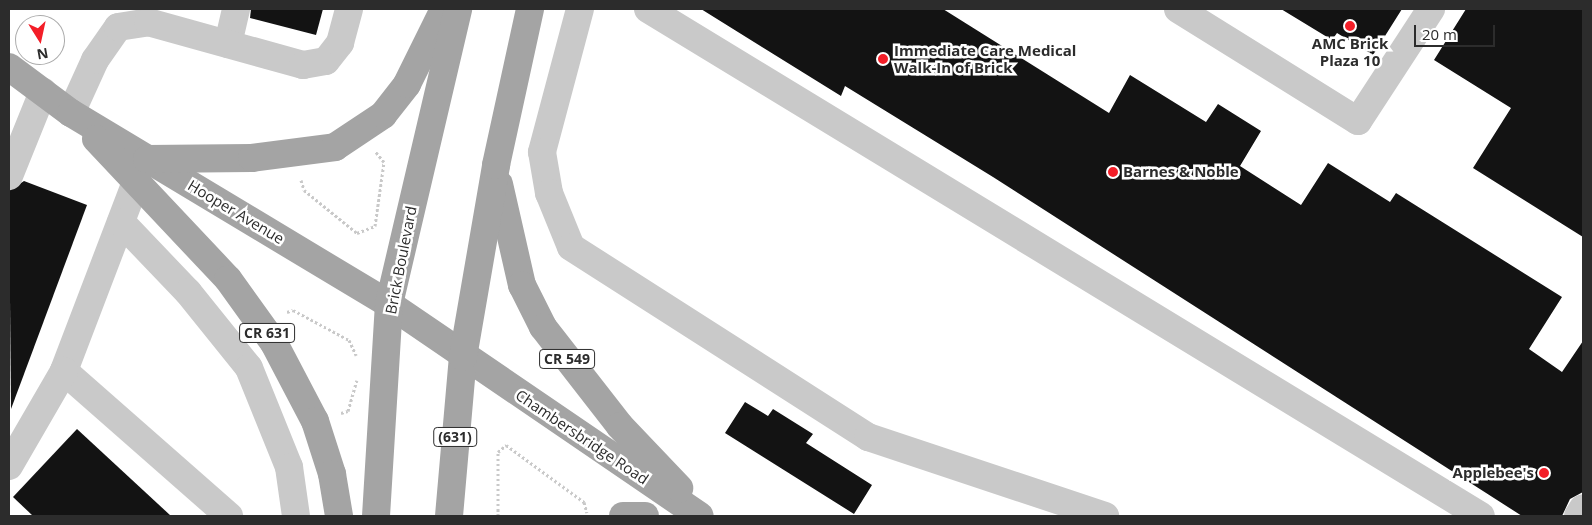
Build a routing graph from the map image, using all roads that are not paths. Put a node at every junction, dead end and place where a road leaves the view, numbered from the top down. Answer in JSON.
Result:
{"nodes":[{"id":1,"x":236,"y":9,"type":"edge"},
{"id":2,"x":349,"y":9,"type":"edge"},
{"id":3,"x":444,"y":9,"type":"edge"},
{"id":4,"x":458,"y":9,"type":"edge"},
{"id":5,"x":530,"y":9,"type":"edge"},
{"id":6,"x":580,"y":9,"type":"edge"},
{"id":7,"x":648,"y":9,"type":"edge"},
{"id":8,"x":1178,"y":9,"type":"edge"},
{"id":9,"x":1431,"y":9,"type":"edge"},
{"id":10,"x":228,"y":44,"type":"junction"},
{"id":11,"x":11,"y":72,"type":"edge"},
{"id":12,"x":43,"y":92,"type":"junction"},
{"id":13,"x":71,"y":113,"type":"junction"},
{"id":14,"x":496,"y":165,"type":"junction"},
{"id":15,"x":142,"y":171,"type":"junction"},
{"id":16,"x":9,"y":176,"type":"edge"},
{"id":17,"x":121,"y":222,"type":"junction"},
{"id":18,"x":389,"y":304,"type":"junction"},
{"id":19,"x":463,"y":357,"type":"junction"},
{"id":20,"x":64,"y":371,"type":"junction"},
{"id":21,"x":9,"y":466,"type":"edge"},
{"id":22,"x":1583,"y":508,"type":"edge"},
{"id":23,"x":229,"y":516,"type":"edge"},
{"id":24,"x":296,"y":516,"type":"edge"},
{"id":25,"x":339,"y":516,"type":"edge"},
{"id":26,"x":376,"y":516,"type":"edge"},
{"id":27,"x":449,"y":516,"type":"edge"},
{"id":28,"x":624,"y":516,"type":"edge"},
{"id":29,"x":645,"y":516,"type":"edge"},
{"id":30,"x":700,"y":516,"type":"edge"},
{"id":31,"x":706,"y":516,"type":"edge"},
{"id":32,"x":1105,"y":516,"type":"edge"},
{"id":33,"x":1481,"y":516,"type":"edge"},
{"id":34,"x":1578,"y":516,"type":"edge"}],
"edges":[{"from":1,"to":10,"type":"lane"},
{"from":2,"to":10,"type":"lane"},
{"from":3,"to":15,"type":"main road"},
{"from":4,"to":18,"type":"main road","name":"Brick Boulevard"},
{"from":5,"to":14,"type":"main road","number":"CR 549"},
{"from":6,"to":32,"type":"lane"},
{"from":7,"to":33,"type":"lane"},
{"from":8,"to":9,"type":"lane"},
{"from":10,"to":13,"type":"lane"},
{"from":11,"to":12,"type":"main road","number":"CR 631"},
{"from":12,"to":13,"type":"main road","number":"CR 631"},
{"from":12,"to":16,"type":"lane"},
{"from":13,"to":15,"type":"main road","number":"CR 631"},
{"from":14,"to":19,"type":"main road"},
{"from":14,"to":31,"type":"main road","number":"CR 549"},
{"from":15,"to":17,"type":"lane"},
{"from":15,"to":18,"type":"main road","name":"Hooper Avenue","number":"CR 631"},
{"from":15,"to":25,"type":"main road","number":"CR 631"},
{"from":17,"to":20,"type":"lane"},
{"from":17,"to":24,"type":"lane"},
{"from":18,"to":19,"type":"main road","name":"Hooper Avenue"},
{"from":18,"to":26,"type":"main road","name":"Brick Boulevard"},
{"from":19,"to":27,"type":"main road","number":"(631)"},
{"from":19,"to":30,"type":"main road","name":"Chambersbridge Road"},
{"from":20,"to":21,"type":"lane"},
{"from":20,"to":23,"type":"lane"},
{"from":22,"to":34,"type":"lane"},
{"from":28,"to":29,"type":"main road"}]}
